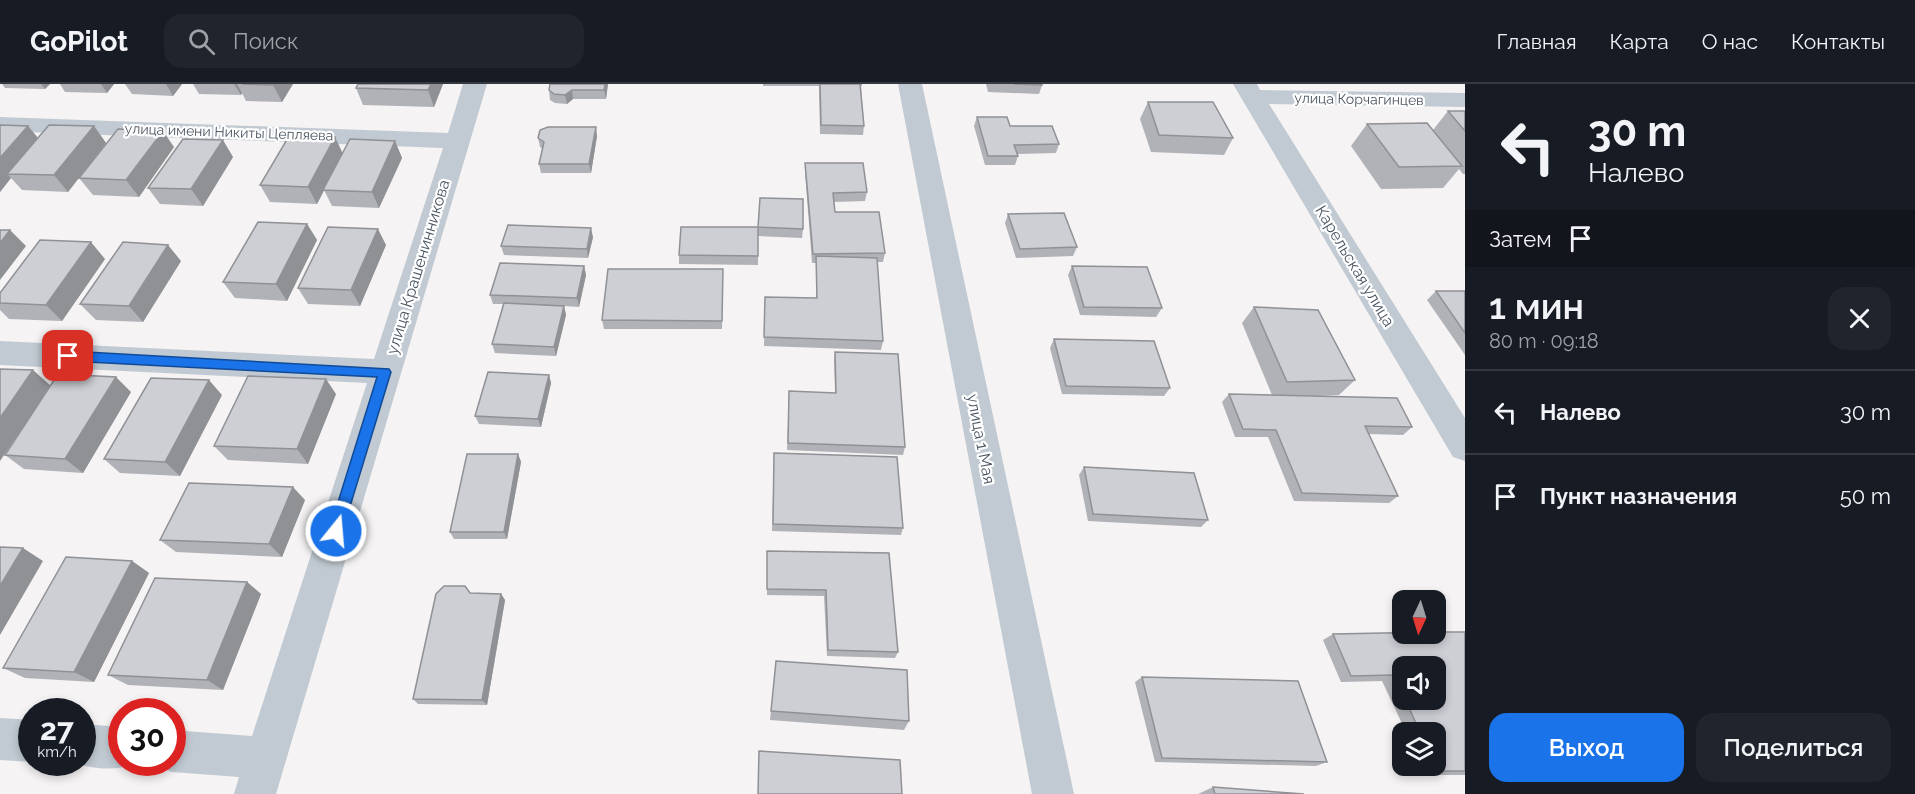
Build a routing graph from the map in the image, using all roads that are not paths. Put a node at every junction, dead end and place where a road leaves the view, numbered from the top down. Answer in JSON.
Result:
{"nodes":[{"id":1,"x":475,"y":84,"type":"edge"},
{"id":2,"x":910,"y":84,"type":"edge"},
{"id":3,"x":1249,"y":91,"type":"edge"},
{"id":4,"x":1465,"y":100,"type":"edge"},
{"id":5,"x":0,"y":124,"type":"edge"},
{"id":6,"x":457,"y":141,"type":"junction"},
{"id":7,"x":0,"y":353,"type":"edge"},
{"id":8,"x":385,"y":372,"type":"junction"},
{"id":9,"x":1465,"y":447,"type":"edge"},
{"id":10,"x":0,"y":739,"type":"edge"},
{"id":11,"x":18,"y":740,"type":"edge"},
{"id":12,"x":186,"y":755,"type":"edge"},
{"id":13,"x":261,"y":776,"type":"edge"},
{"id":14,"x":1053,"y":794,"type":"edge"}],
"edges":[{"from":1,"to":6,"type":"street","name":"улица Крашенинникова"},
{"from":2,"to":14,"type":"street","name":"улица 1 Мая"},
{"from":3,"to":4,"type":"street","name":"улица Корчагинцев"},
{"from":3,"to":9,"type":"street","name":"Карельская улица"},
{"from":5,"to":6,"type":"street","name":"улица имени Никиты Цепляева"},
{"from":6,"to":8,"type":"street","name":"улица Крашенинникова"},
{"from":7,"to":8,"type":"street"},
{"from":8,"to":13,"type":"street","name":"улица Крашенинникова"},
{"from":10,"to":11,"type":"street"},
{"from":12,"to":13,"type":"street"}]}
